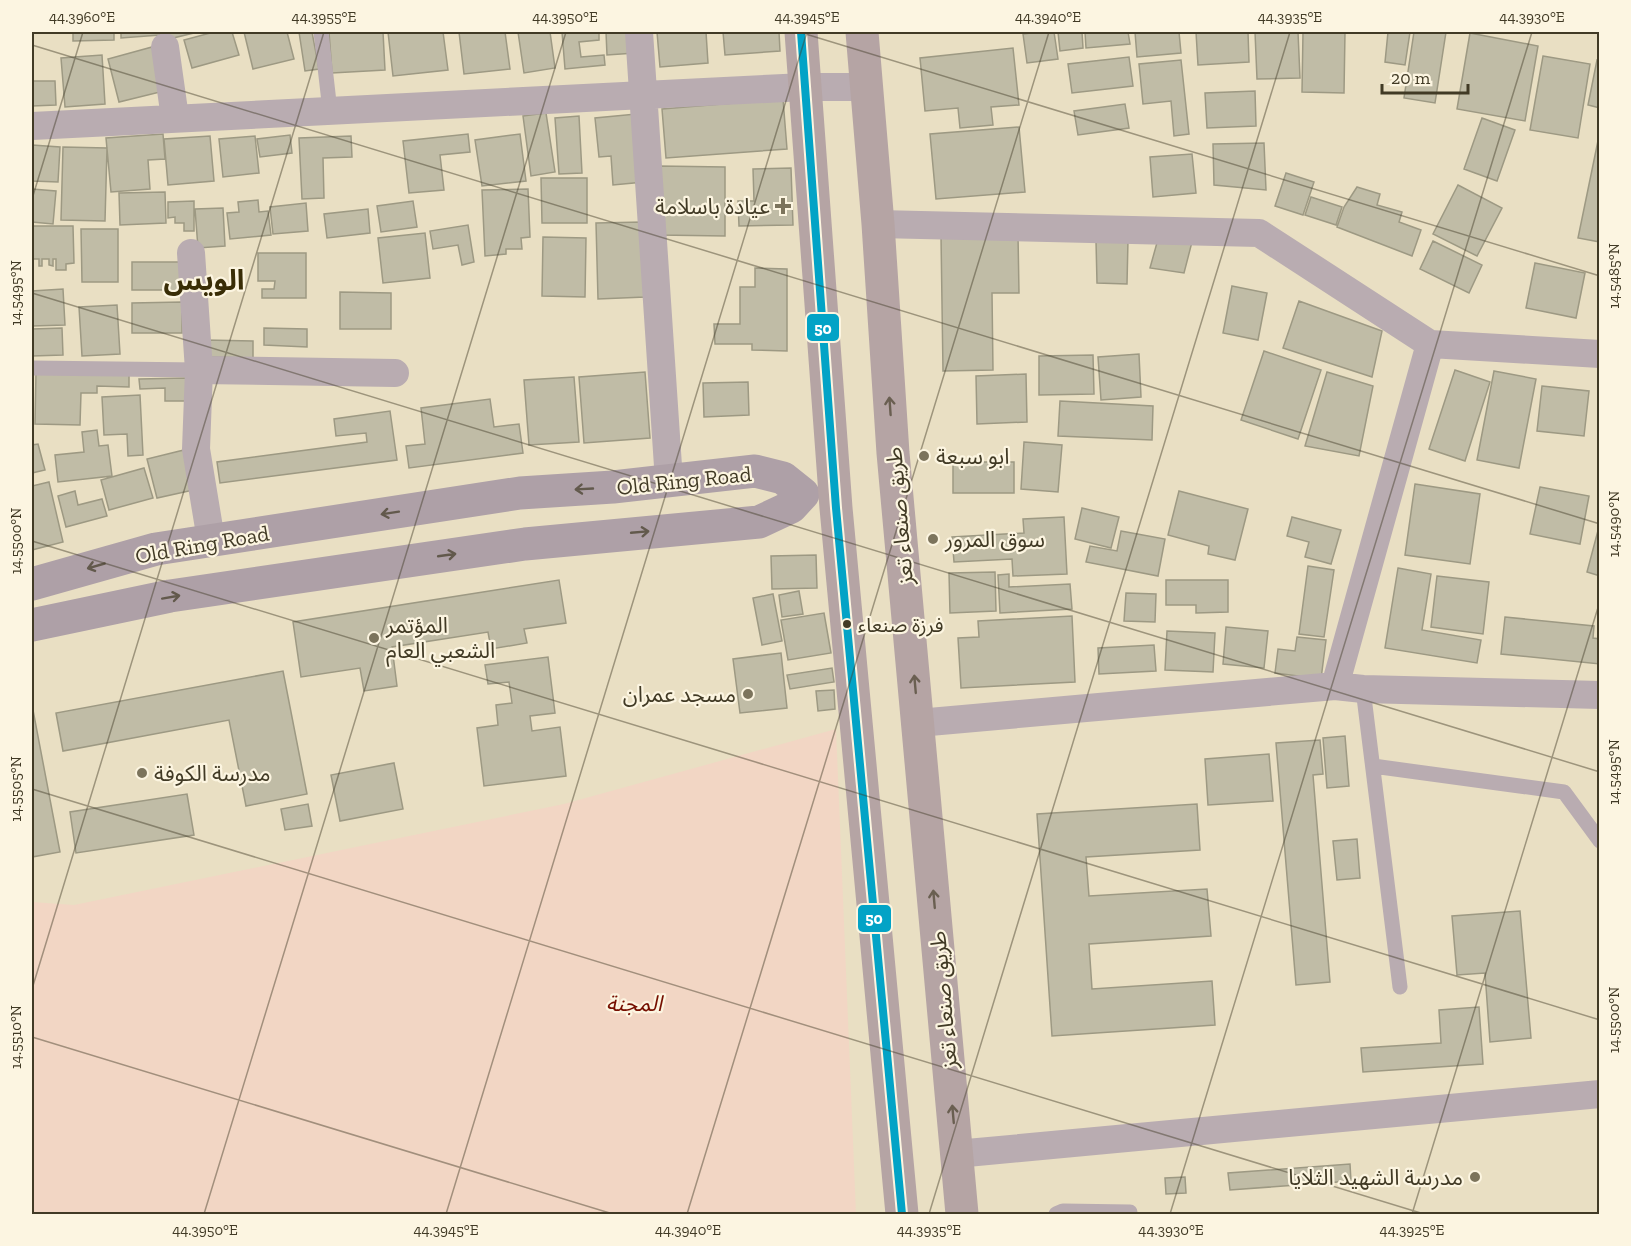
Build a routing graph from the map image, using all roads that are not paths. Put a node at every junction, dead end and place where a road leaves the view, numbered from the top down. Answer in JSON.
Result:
{"nodes":[{"id":1,"x":321,"y":32,"type":"edge"},
{"id":2,"x":639,"y":32,"type":"edge"},
{"id":3,"x":801,"y":32,"type":"edge"},
{"id":4,"x":862,"y":32,"type":"edge"},
{"id":5,"x":165,"y":47,"type":"dead end"},
{"id":6,"x":805,"y":87,"type":"junction"},
{"id":7,"x":867,"y":87,"type":"junction"},
{"id":8,"x":644,"y":95,"type":"junction"},
{"id":9,"x":330,"y":111,"type":"junction"},
{"id":10,"x":175,"y":118,"type":"junction"},
{"id":11,"x":32,"y":126,"type":"edge"},
{"id":12,"x":878,"y":224,"type":"junction"},
{"id":13,"x":191,"y":253,"type":"dead end"},
{"id":14,"x":1430,"y":344,"type":"junction"},
{"id":15,"x":1599,"y":354,"type":"edge"},
{"id":16,"x":32,"y":368,"type":"edge"},
{"id":17,"x":199,"y":370,"type":"junction"},
{"id":18,"x":395,"y":374,"type":"dead end"},
{"id":19,"x":669,"y":481,"type":"junction"},
{"id":20,"x":835,"y":489,"type":"junction"},
{"id":21,"x":803,"y":494,"type":"junction"},
{"id":22,"x":211,"y":540,"type":"junction"},
{"id":23,"x":32,"y":584,"type":"edge"},
{"id":24,"x":32,"y":626,"type":"edge"},
{"id":25,"x":1335,"y":686,"type":"junction"},
{"id":26,"x":1363,"y":689,"type":"junction"},
{"id":27,"x":1599,"y":695,"type":"edge"},
{"id":28,"x":918,"y":723,"type":"junction"},
{"id":29,"x":1373,"y":766,"type":"junction"},
{"id":30,"x":1599,"y":841,"type":"edge"},
{"id":31,"x":1400,"y":987,"type":"dead end"},
{"id":32,"x":1599,"y":1094,"type":"edge"},
{"id":33,"x":956,"y":1154,"type":"junction"},
{"id":34,"x":1130,"y":1212,"type":"dead end"},
{"id":35,"x":902,"y":1215,"type":"edge"},
{"id":36,"x":962,"y":1215,"type":"edge"},
{"id":37,"x":1056,"y":1215,"type":"edge"}],
"edges":[{"from":1,"to":9,"type":"lane"},
{"from":2,"to":8,"type":"street"},
{"from":3,"to":6,"type":"highway"},
{"from":4,"to":7,"type":"highway","name":"طريق صنعاء تعز"},
{"from":5,"to":10,"type":"street"},
{"from":6,"to":7,"type":"street"},
{"from":6,"to":8,"type":"street"},
{"from":6,"to":20,"type":"highway"},
{"from":7,"to":12,"type":"highway","name":"طريق صنعاء تعز"},
{"from":8,"to":9,"type":"street"},
{"from":8,"to":19,"type":"street"},
{"from":9,"to":10,"type":"street"},
{"from":10,"to":11,"type":"street"},
{"from":12,"to":14,"type":"street"},
{"from":28,"to":12,"type":"highway","name":"طريق صنعاء تعز","one_way":true},
{"from":13,"to":17,"type":"street"},
{"from":14,"to":15,"type":"street"},
{"from":14,"to":25,"type":"street"},
{"from":16,"to":17,"type":"lane"},
{"from":17,"to":18,"type":"street"},
{"from":17,"to":22,"type":"street"},
{"from":19,"to":21,"type":"street","name":"Old Ring Road"},
{"from":19,"to":22,"type":"street","name":"Old Ring Road","one_way":true},
{"from":20,"to":21,"type":"street"},
{"from":20,"to":35,"type":"highway"},
{"from":24,"to":21,"type":"street","name":"Old Ring Road","one_way":true},
{"from":22,"to":23,"type":"street","name":"Old Ring Road","one_way":true},
{"from":25,"to":26,"type":"street"},
{"from":25,"to":28,"type":"street"},
{"from":26,"to":27,"type":"street"},
{"from":26,"to":29,"type":"lane"},
{"from":33,"to":28,"type":"highway","name":"طريق صنعاء تعز","one_way":true},
{"from":29,"to":30,"type":"lane"},
{"from":29,"to":31,"type":"lane"},
{"from":32,"to":33,"type":"street"},
{"from":33,"to":36,"type":"highway","name":"طريق صنعاء تعز"},
{"from":34,"to":37,"type":"lane"}]}
